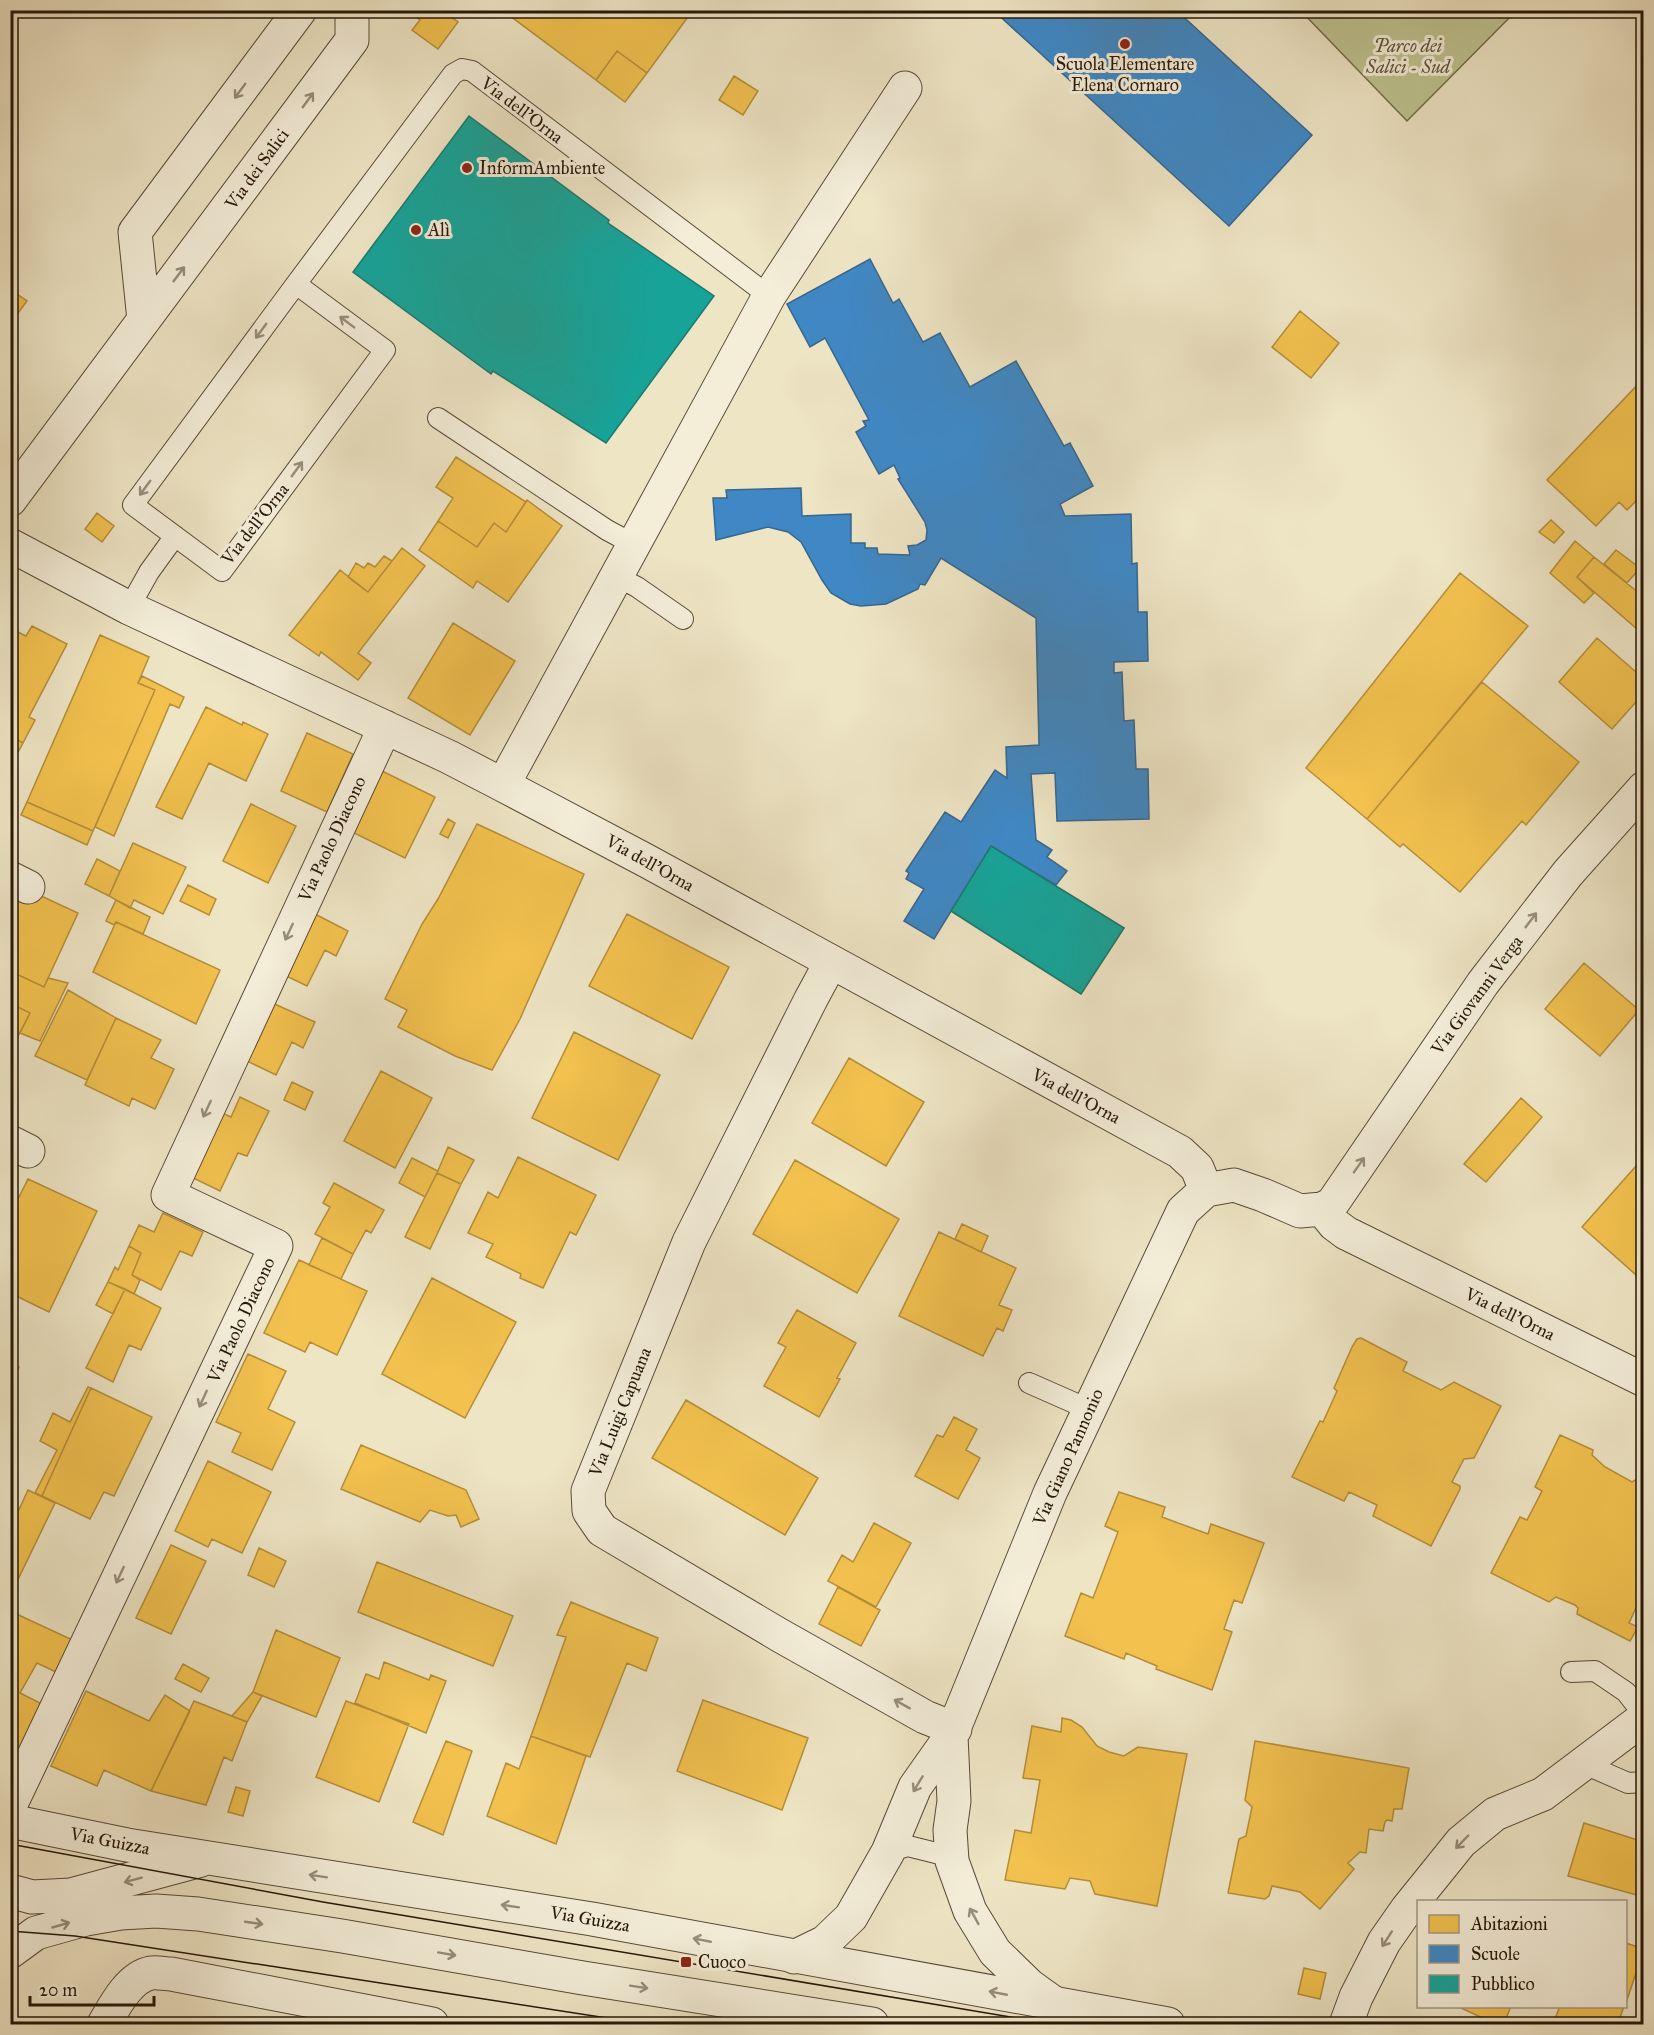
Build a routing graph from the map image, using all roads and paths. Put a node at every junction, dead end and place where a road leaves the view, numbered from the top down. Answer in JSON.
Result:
{"nodes":[{"id":1,"x":300,"y":10,"type":"edge"},
{"id":2,"x":351,"y":10,"type":"edge"},
{"id":3,"x":905,"y":88,"type":"dead end"},
{"id":4,"x":299,"y":279,"type":"junction"},
{"id":5,"x":769,"y":296,"type":"junction"},
{"id":6,"x":144,"y":321,"type":"junction"},
{"id":7,"x":438,"y":418,"type":"dead end"},
{"id":8,"x":10,"y":500,"type":"edge"},
{"id":9,"x":175,"y":536,"type":"junction"},
{"id":10,"x":633,"y":544,"type":"junction"},
{"id":11,"x":10,"y":545,"type":"edge"},
{"id":12,"x":616,"y":576,"type":"junction"},
{"id":13,"x":129,"y":608,"type":"junction"},
{"id":14,"x":682,"y":619,"type":"dead end"},
{"id":15,"x":385,"y":727,"type":"junction"},
{"id":16,"x":503,"y":785,"type":"junction"},
{"id":17,"x":1644,"y":788,"type":"edge"},
{"id":18,"x":831,"y":962,"type":"junction"},
{"id":19,"x":1206,"y":1190,"type":"junction"},
{"id":20,"x":1322,"y":1209,"type":"junction"},
{"id":21,"x":1644,"y":1380,"type":"edge"},
{"id":22,"x":1029,"y":1383,"type":"dead end"},
{"id":23,"x":1088,"y":1409,"type":"junction"},
{"id":24,"x":1571,"y":1672,"type":"dead end"},
{"id":25,"x":1644,"y":1716,"type":"edge"},
{"id":26,"x":953,"y":1732,"type":"junction"},
{"id":27,"x":1582,"y":1763,"type":"junction"},
{"id":28,"x":1644,"y":1782,"type":"edge"},
{"id":29,"x":10,"y":1806,"type":"edge"},
{"id":30,"x":10,"y":1821,"type":"edge"},
{"id":31,"x":888,"y":1852,"type":"junction"},
{"id":32,"x":209,"y":1858,"type":"junction"},
{"id":33,"x":952,"y":1861,"type":"junction"},
{"id":34,"x":10,"y":1891,"type":"edge"},
{"id":35,"x":10,"y":1952,"type":"edge"},
{"id":36,"x":794,"y":1957,"type":"junction"},
{"id":37,"x":1055,"y":2004,"type":"junction"},
{"id":38,"x":104,"y":2025,"type":"edge"},
{"id":39,"x":432,"y":2025,"type":"edge"},
{"id":40,"x":872,"y":2025,"type":"edge"},
{"id":41,"x":1168,"y":2025,"type":"edge"},
{"id":42,"x":1346,"y":2025,"type":"edge"}],
"edges":[{"from":1,"to":6,"type":"street","one_way":true},
{"from":6,"to":2,"type":"street","name":"Via dei Salici","one_way":true},
{"from":3,"to":5,"type":"street"},
{"from":4,"to":5,"type":"lane","name":"Via dell'Orna"},
{"from":4,"to":9,"type":"lane","name":"Via dell'Orna","one_way":true},
{"from":9,"to":4,"type":"lane","name":"Via dell'Orna","one_way":true},
{"from":5,"to":10,"type":"street"},
{"from":6,"to":8,"type":"street","name":"Via dei Salici"},
{"from":7,"to":10,"type":"lane"},
{"from":9,"to":13,"type":"lane"},
{"from":10,"to":12,"type":"street"},
{"from":11,"to":13,"type":"street","name":"Via dell'Orna"},
{"from":12,"to":14,"type":"lane"},
{"from":12,"to":16,"type":"street"},
{"from":13,"to":15,"type":"street","name":"Via dell'Orna"},
{"from":15,"to":16,"type":"street","name":"Via dell'Orna"},
{"from":15,"to":29,"type":"street","name":"Via Paolo Diacono","one_way":true},
{"from":16,"to":18,"type":"street","name":"Via dell'Orna"},
{"from":20,"to":17,"type":"street","name":"Via Giovanni Verga","one_way":true},
{"from":18,"to":19,"type":"street","name":"Via dell'Orna"},
{"from":26,"to":18,"type":"street","name":"Via Luigi Capuana","one_way":true},
{"from":19,"to":20,"type":"street"},
{"from":19,"to":23,"type":"street","name":"Via Giano Pannonio"},
{"from":20,"to":21,"type":"street","name":"Via dell'Orna"},
{"from":22,"to":23,"type":"lane"},
{"from":23,"to":26,"type":"street","name":"Via Giano Pannonio"},
{"from":24,"to":25,"type":"lane"},
{"from":25,"to":27,"type":"street"},
{"from":26,"to":31,"type":"street","name":"Via Giano Pannonio","one_way":true},
{"from":26,"to":33,"type":"street","name":"Via Giano Pannonio"},
{"from":27,"to":28,"type":"lane"},
{"from":27,"to":42,"type":"street","one_way":true},
{"from":30,"to":32,"type":"street","name":"Via Guizza"},
{"from":31,"to":33,"type":"lane"},
{"from":31,"to":36,"type":"street","name":"Via Giano Pannonio"},
{"from":32,"to":34,"type":"street","one_way":true},
{"from":36,"to":32,"type":"street","name":"Via Guizza","one_way":true},
{"from":37,"to":33,"type":"street","name":"Via Giano Pannonio","one_way":true},
{"from":35,"to":40,"type":"street","one_way":true},
{"from":37,"to":36,"type":"street","name":"Via Guizza","one_way":true},
{"from":37,"to":41,"type":"street","name":"Via Guizza"},
{"from":38,"to":39,"type":"street"}]}
